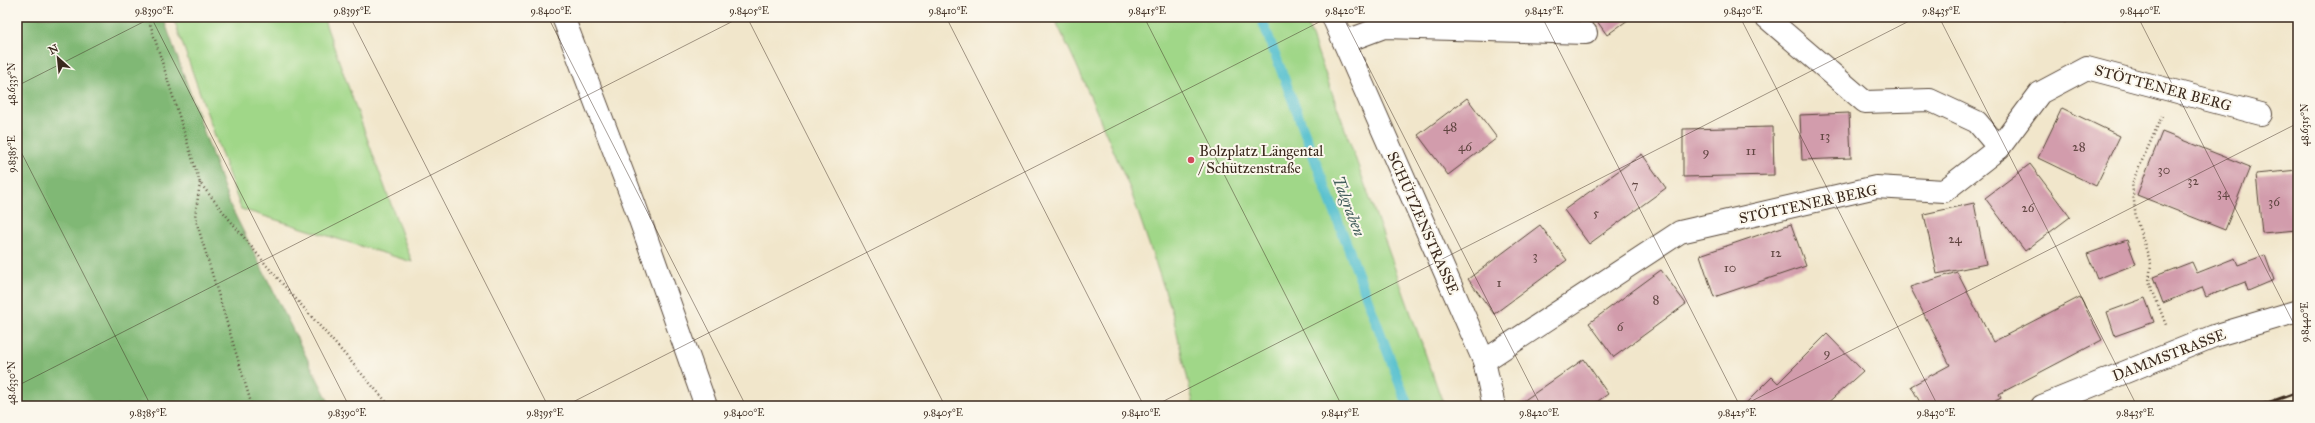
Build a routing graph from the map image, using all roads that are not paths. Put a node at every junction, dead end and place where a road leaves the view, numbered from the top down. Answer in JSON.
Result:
{"nodes":[{"id":1,"x":563,"y":17,"type":"edge"},
{"id":2,"x":1333,"y":17,"type":"edge"},
{"id":3,"x":1766,"y":17,"type":"edge"},
{"id":4,"x":1586,"y":33,"type":"dead end"},
{"id":5,"x":1344,"y":42,"type":"junction"},
{"id":6,"x":2261,"y":114,"type":"dead end"},
{"id":7,"x":1999,"y":148,"type":"junction"},
{"id":8,"x":2298,"y":310,"type":"edge"},
{"id":9,"x":1484,"y":361,"type":"junction"},
{"id":10,"x":706,"y":406,"type":"edge"},
{"id":11,"x":1494,"y":406,"type":"edge"},
{"id":12,"x":2042,"y":406,"type":"edge"}],
"edges":[{"from":1,"to":10,"type":"street"},
{"from":2,"to":5,"type":"street","name":"SCHÜTZENSTRASSE"},
{"from":3,"to":7,"type":"street"},
{"from":4,"to":5,"type":"street"},
{"from":5,"to":9,"type":"street","name":"SCHÜTZENSTRASSE"},
{"from":6,"to":7,"type":"street","name":"STÖTTENER BERG"},
{"from":7,"to":9,"type":"street","name":"STÖTTENER BERG"},
{"from":8,"to":12,"type":"street","name":"DAMMSTRASSE"},
{"from":9,"to":11,"type":"street","name":"SCHÜTZENSTRASSE"}]}
